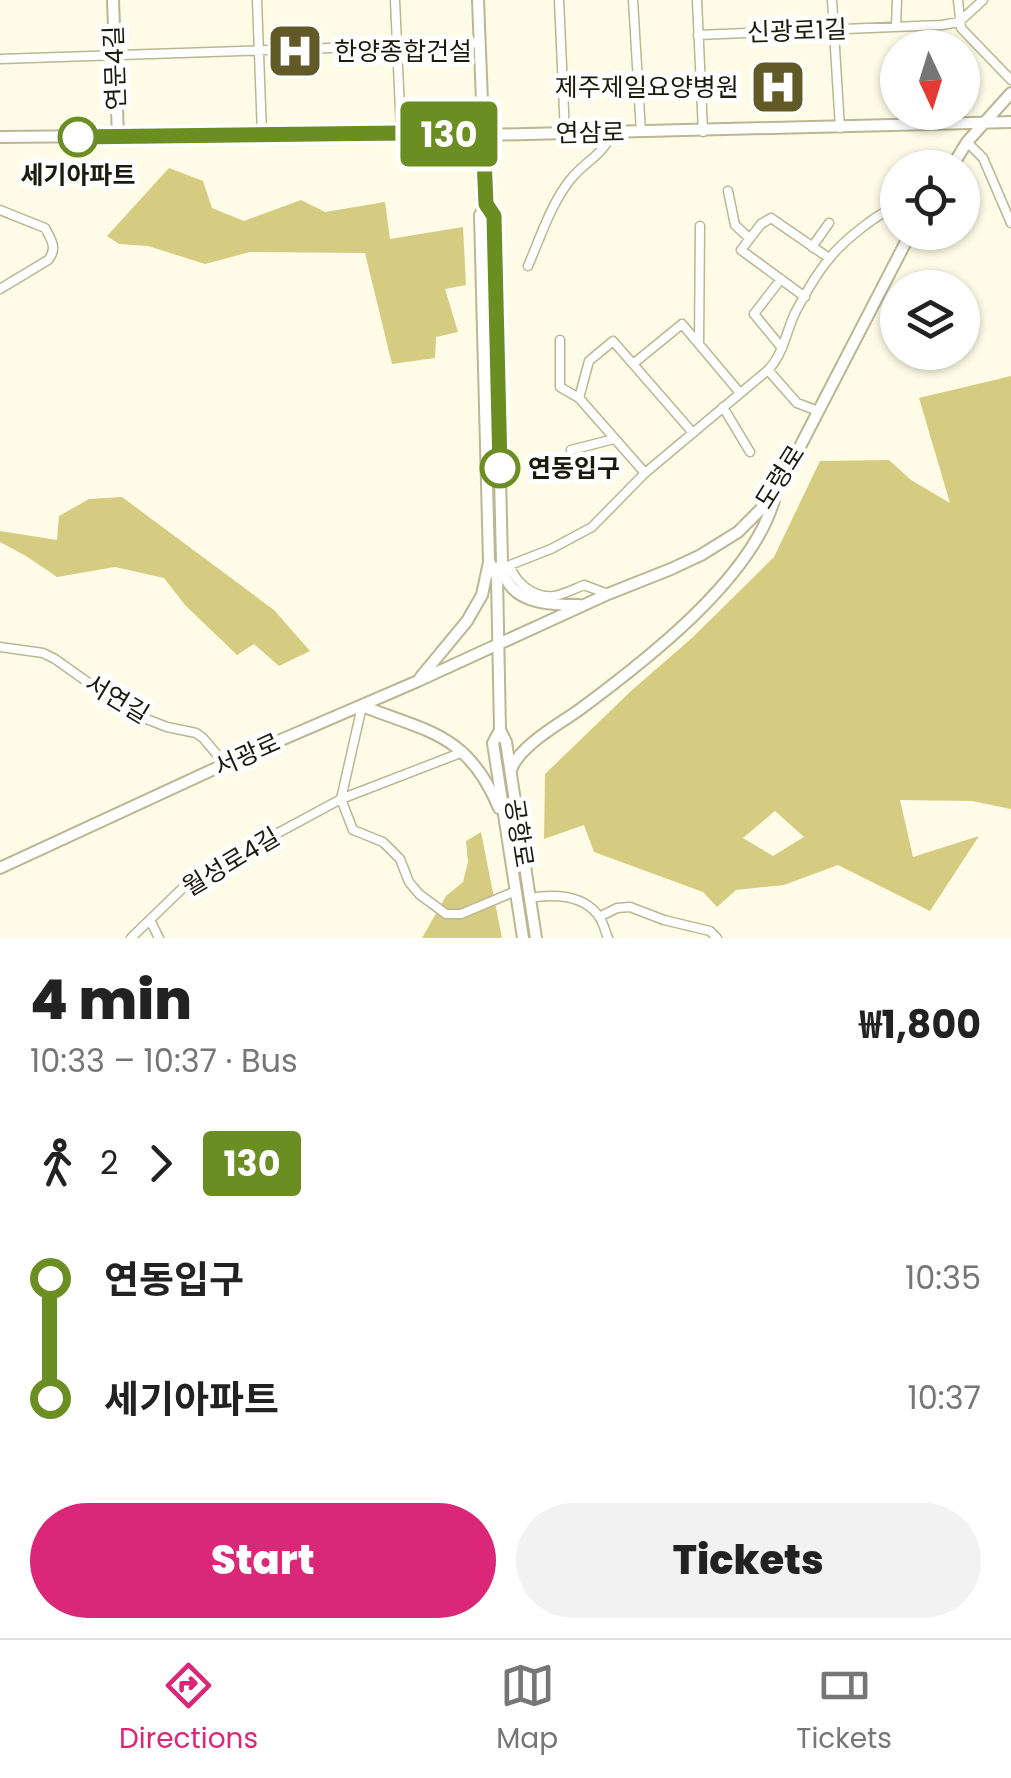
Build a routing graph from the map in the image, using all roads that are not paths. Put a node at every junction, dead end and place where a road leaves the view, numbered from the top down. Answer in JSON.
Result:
{"nodes":[{"id":1,"x":113,"y":0,"type":"edge"},
{"id":2,"x":257,"y":0,"type":"edge"},
{"id":3,"x":395,"y":0,"type":"edge"},
{"id":4,"x":478,"y":0,"type":"edge"},
{"id":5,"x":559,"y":0,"type":"edge"},
{"id":6,"x":633,"y":0,"type":"edge"},
{"id":7,"x":697,"y":0,"type":"edge"},
{"id":8,"x":832,"y":0,"type":"edge"},
{"id":9,"x":897,"y":0,"type":"edge"},
{"id":10,"x":958,"y":0,"type":"edge"},
{"id":11,"x":983,"y":0,"type":"edge"},
{"id":12,"x":959,"y":22,"type":"junction"},
{"id":13,"x":896,"y":26,"type":"junction"},
{"id":14,"x":833,"y":30,"type":"junction"},
{"id":15,"x":698,"y":35,"type":"junction"},
{"id":16,"x":479,"y":43,"type":"junction"},
{"id":17,"x":397,"y":46,"type":"junction"},
{"id":18,"x":259,"y":50,"type":"junction"},
{"id":19,"x":115,"y":55,"type":"junction"},
{"id":20,"x":0,"y":59,"type":"edge"},
{"id":21,"x":1011,"y":80,"type":"edge"},
{"id":22,"x":1011,"y":92,"type":"edge"},
{"id":23,"x":1011,"y":122,"type":"edge"},
{"id":24,"x":982,"y":124,"type":"junction"},
{"id":25,"x":840,"y":128,"type":"junction"},
{"id":26,"x":612,"y":132,"type":"junction"},
{"id":27,"x":641,"y":132,"type":"junction"},
{"id":28,"x":702,"y":132,"type":"junction"},
{"id":29,"x":400,"y":133,"type":"junction"},
{"id":30,"x":262,"y":134,"type":"junction"},
{"id":31,"x":565,"y":134,"type":"junction"},
{"id":32,"x":483,"y":135,"type":"junction"},
{"id":33,"x":0,"y":137,"type":"edge"},
{"id":34,"x":118,"y":137,"type":"junction"},
{"id":35,"x":967,"y":142,"type":"junction"},
{"id":36,"x":962,"y":150,"type":"edge"},
{"id":37,"x":728,"y":191,"type":"dead end"},
{"id":38,"x":486,"y":204,"type":"junction"},
{"id":39,"x":0,"y":210,"type":"edge"},
{"id":40,"x":880,"y":214,"type":"edge"},
{"id":41,"x":829,"y":223,"type":"dead end"},
{"id":42,"x":1011,"y":223,"type":"edge"},
{"id":43,"x":700,"y":226,"type":"dead end"},
{"id":44,"x":749,"y":238,"type":"junction"},
{"id":45,"x":812,"y":247,"type":"junction"},
{"id":46,"x":902,"y":250,"type":"edge"},
{"id":47,"x":829,"y":258,"type":"junction"},
{"id":48,"x":528,"y":266,"type":"dead end"},
{"id":49,"x":781,"y":280,"type":"junction"},
{"id":50,"x":0,"y":289,"type":"edge"},
{"id":51,"x":804,"y":297,"type":"junction"},
{"id":52,"x":560,"y":340,"type":"dead end"},
{"id":53,"x":699,"y":344,"type":"junction"},
{"id":54,"x":782,"y":348,"type":"junction"},
{"id":55,"x":633,"y":364,"type":"junction"},
{"id":56,"x":768,"y":370,"type":"junction"},
{"id":57,"x":740,"y":393,"type":"junction"},
{"id":58,"x":579,"y":398,"type":"junction"},
{"id":59,"x":723,"y":407,"type":"junction"},
{"id":60,"x":818,"y":412,"type":"junction"},
{"id":61,"x":693,"y":433,"type":"junction"},
{"id":62,"x":614,"y":440,"type":"junction"},
{"id":63,"x":572,"y":450,"type":"dead end"},
{"id":64,"x":750,"y":452,"type":"dead end"},
{"id":65,"x":645,"y":473,"type":"junction"},
{"id":66,"x":775,"y":496,"type":"junction"},
{"id":67,"x":489,"y":561,"type":"junction"},
{"id":68,"x":502,"y":562,"type":"junction"},
{"id":69,"x":496,"y":577,"type":"junction"},
{"id":70,"x":608,"y":594,"type":"junction"},
{"id":71,"x":585,"y":605,"type":"junction"},
{"id":72,"x":497,"y":646,"type":"junction"},
{"id":73,"x":0,"y":647,"type":"edge"},
{"id":74,"x":418,"y":681,"type":"junction"},
{"id":75,"x":362,"y":706,"type":"junction"},
{"id":76,"x":500,"y":730,"type":"junction"},
{"id":77,"x":463,"y":752,"type":"junction"},
{"id":78,"x":226,"y":764,"type":"junction"},
{"id":79,"x":510,"y":776,"type":"junction"},
{"id":80,"x":341,"y":799,"type":"junction"},
{"id":81,"x":505,"y":822,"type":"junction"},
{"id":82,"x":0,"y":868,"type":"edge"},
{"id":83,"x":516,"y":890,"type":"junction"},
{"id":84,"x":530,"y":898,"type":"junction"},
{"id":85,"x":599,"y":916,"type":"junction"},
{"id":86,"x":150,"y":920,"type":"junction"},
{"id":87,"x":131,"y":938,"type":"edge"},
{"id":88,"x":159,"y":938,"type":"edge"},
{"id":89,"x":523,"y":938,"type":"edge"},
{"id":90,"x":536,"y":938,"type":"edge"},
{"id":91,"x":608,"y":938,"type":"edge"},
{"id":92,"x":718,"y":938,"type":"edge"}],
"edges":[{"from":1,"to":19,"type":"main road","name":"연문4길"},
{"from":2,"to":18,"type":"street"},
{"from":3,"to":17,"type":"street"},
{"from":4,"to":16,"type":"main road"},
{"from":5,"to":31,"type":"street"},
{"from":6,"to":27,"type":"street","name":"연삼로"},
{"from":7,"to":15,"type":"street"},
{"from":8,"to":14,"type":"street"},
{"from":9,"to":13,"type":"street"},
{"from":10,"to":12,"type":"street"},
{"from":11,"to":12,"type":"street"},
{"from":12,"to":13,"type":"street","name":"신광로1길"},
{"from":12,"to":21,"type":"street"},
{"from":13,"to":14,"type":"street","name":"신광로1길"},
{"from":14,"to":15,"type":"street","name":"신광로1길"},
{"from":14,"to":25,"type":"street"},
{"from":15,"to":28,"type":"street"},
{"from":16,"to":17,"type":"street"},
{"from":16,"to":32,"type":"main road"},
{"from":17,"to":18,"type":"street"},
{"from":17,"to":29,"type":"street"},
{"from":18,"to":19,"type":"street"},
{"from":18,"to":30,"type":"street"},
{"from":19,"to":20,"type":"street"},
{"from":19,"to":34,"type":"main road","name":"연문4길"},
{"from":22,"to":24,"type":"main road"},
{"from":23,"to":24,"type":"main road","name":"연삼로"},
{"from":24,"to":25,"type":"main road","name":"연삼로"},
{"from":24,"to":35,"type":"main road"},
{"from":25,"to":28,"type":"main road","name":"연삼로"},
{"from":26,"to":27,"type":"main road","name":"연삼로"},
{"from":26,"to":31,"type":"main road","name":"연삼로"},
{"from":26,"to":48,"type":"street"},
{"from":27,"to":28,"type":"main road","name":"연삼로"},
{"from":29,"to":30,"type":"main road","name":"연삼로"},
{"from":29,"to":32,"type":"main road","name":"연삼로"},
{"from":30,"to":34,"type":"main road","name":"연삼로"},
{"from":31,"to":32,"type":"main road","name":"연삼로"},
{"from":32,"to":38,"type":"main road"},
{"from":33,"to":34,"type":"main road","name":"연삼로"},
{"from":35,"to":36,"type":"main road"},
{"from":35,"to":42,"type":"street"},
{"from":37,"to":44,"type":"street"},
{"from":38,"to":67,"type":"main road"},
{"from":38,"to":68,"type":"main road"},
{"from":39,"to":50,"type":"street"},
{"from":40,"to":47,"type":"street"},
{"from":41,"to":45,"type":"street"},
{"from":43,"to":53,"type":"street"},
{"from":44,"to":45,"type":"street"},
{"from":44,"to":49,"type":"street"},
{"from":45,"to":47,"type":"street"},
{"from":46,"to":60,"type":"main road","name":"도령로"},
{"from":47,"to":51,"type":"street"},
{"from":49,"to":51,"type":"street"},
{"from":49,"to":54,"type":"street"},
{"from":51,"to":54,"type":"street"},
{"from":52,"to":58,"type":"street"},
{"from":53,"to":55,"type":"street"},
{"from":53,"to":57,"type":"street"},
{"from":54,"to":56,"type":"street"},
{"from":55,"to":58,"type":"street"},
{"from":55,"to":61,"type":"street"},
{"from":56,"to":57,"type":"street"},
{"from":56,"to":60,"type":"street"},
{"from":57,"to":59,"type":"street"},
{"from":58,"to":62,"type":"street"},
{"from":59,"to":61,"type":"street"},
{"from":59,"to":64,"type":"street"},
{"from":60,"to":66,"type":"main road","name":"도령로"},
{"from":61,"to":65,"type":"street"},
{"from":62,"to":63,"type":"street"},
{"from":62,"to":65,"type":"street"},
{"from":65,"to":70,"type":"street"},
{"from":66,"to":70,"type":"main road","name":"도령로"},
{"from":66,"to":79,"type":"main road"},
{"from":67,"to":69,"type":"main road"},
{"from":67,"to":74,"type":"main road"},
{"from":68,"to":69,"type":"main road"},
{"from":68,"to":71,"type":"main road"},
{"from":69,"to":72,"type":"main road","name":"공항로"},
{"from":70,"to":71,"type":"main road","name":"도령로"},
{"from":71,"to":72,"type":"main road","name":"도령로"},
{"from":72,"to":74,"type":"main road","name":"서광로"},
{"from":72,"to":76,"type":"main road","name":"공항로"},
{"from":73,"to":78,"type":"street","name":"서연길"},
{"from":74,"to":75,"type":"main road","name":"서광로"},
{"from":75,"to":77,"type":"main road"},
{"from":75,"to":78,"type":"main road","name":"서광로"},
{"from":75,"to":80,"type":"street"},
{"from":76,"to":79,"type":"main road","name":"공항로"},
{"from":76,"to":81,"type":"main road","name":"공항로"},
{"from":77,"to":80,"type":"street","name":"월성로4길"},
{"from":77,"to":81,"type":"main road"},
{"from":78,"to":82,"type":"main road","name":"서광로"},
{"from":79,"to":84,"type":"main road","name":"공항로"},
{"from":80,"to":83,"type":"street"},
{"from":80,"to":86,"type":"street","name":"월성로4길"},
{"from":81,"to":83,"type":"main road","name":"공항로"},
{"from":83,"to":89,"type":"main road","name":"공항로"},
{"from":84,"to":85,"type":"street"},
{"from":84,"to":90,"type":"main road","name":"공항로"},
{"from":85,"to":91,"type":"street"},
{"from":85,"to":92,"type":"street"},
{"from":86,"to":87,"type":"street","name":"월성로4길"},
{"from":86,"to":88,"type":"street"}]}
